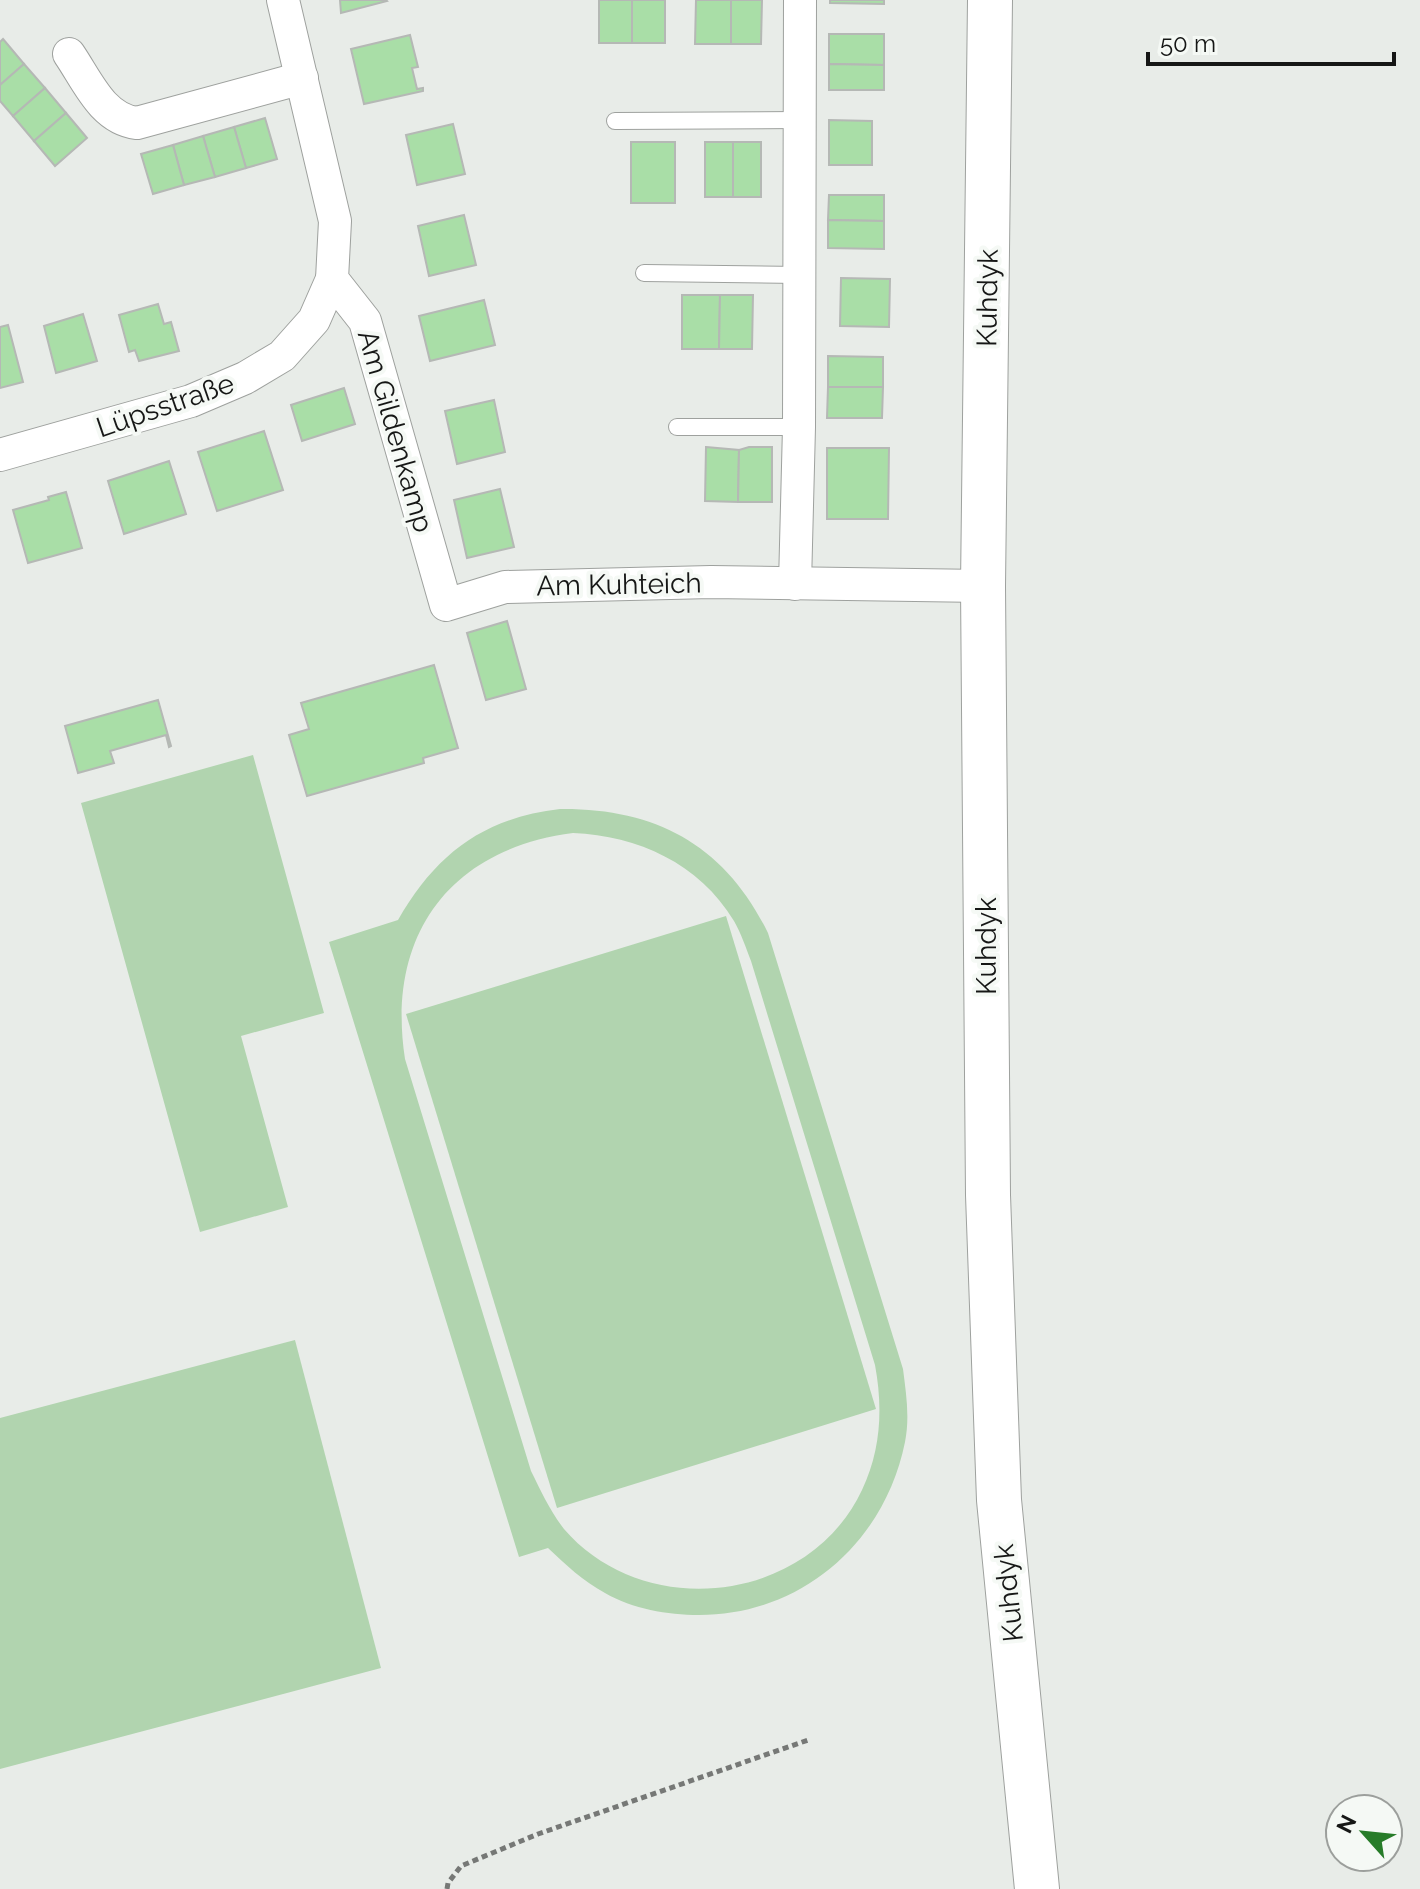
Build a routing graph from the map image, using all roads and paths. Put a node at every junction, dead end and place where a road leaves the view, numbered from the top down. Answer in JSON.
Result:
{"nodes":[{"id":1,"x":283,"y":0,"type":"edge"},
{"id":2,"x":800,"y":0,"type":"edge"},
{"id":3,"x":990,"y":0,"type":"edge"},
{"id":4,"x":69,"y":54,"type":"dead end"},
{"id":5,"x":302,"y":78,"type":"junction"},
{"id":6,"x":799,"y":120,"type":"junction"},
{"id":7,"x":615,"y":121,"type":"dead end"},
{"id":8,"x":644,"y":273,"type":"dead end"},
{"id":9,"x":799,"y":275,"type":"junction"},
{"id":10,"x":332,"y":279,"type":"junction"},
{"id":11,"x":677,"y":427,"type":"dead end"},
{"id":12,"x":799,"y":427,"type":"junction"},
{"id":13,"x":0,"y":455,"type":"edge"},
{"id":14,"x":795,"y":584,"type":"junction"},
{"id":15,"x":983,"y":586,"type":"junction"},
{"id":16,"x":446,"y":605,"type":"joint"},
{"id":17,"x":811,"y":1739,"type":"dead end"},
{"id":18,"x":447,"y":1889,"type":"edge"},
{"id":19,"x":1037,"y":1889,"type":"edge"}],
"edges":[{"from":1,"to":5,"type":"street"},
{"from":2,"to":6,"type":"street"},
{"from":3,"to":15,"type":"main road","name":"Kuhdyk"},
{"from":4,"to":5,"type":"street"},
{"from":5,"to":10,"type":"street"},
{"from":6,"to":7,"type":"lane"},
{"from":6,"to":9,"type":"street"},
{"from":8,"to":9,"type":"lane"},
{"from":9,"to":12,"type":"street"},
{"from":10,"to":13,"type":"street","name":"Lüpsstraße"},
{"from":10,"to":16,"type":"street","name":"Am Gildenkamp"},
{"from":11,"to":12,"type":"lane"},
{"from":12,"to":14,"type":"street"},
{"from":14,"to":15,"type":"street","name":"Am Kuhteich"},
{"from":14,"to":16,"type":"street","name":"Am Kuhteich"},
{"from":15,"to":19,"type":"main road","name":"Kuhdyk"},
{"from":17,"to":18,"type":"path"}]}
